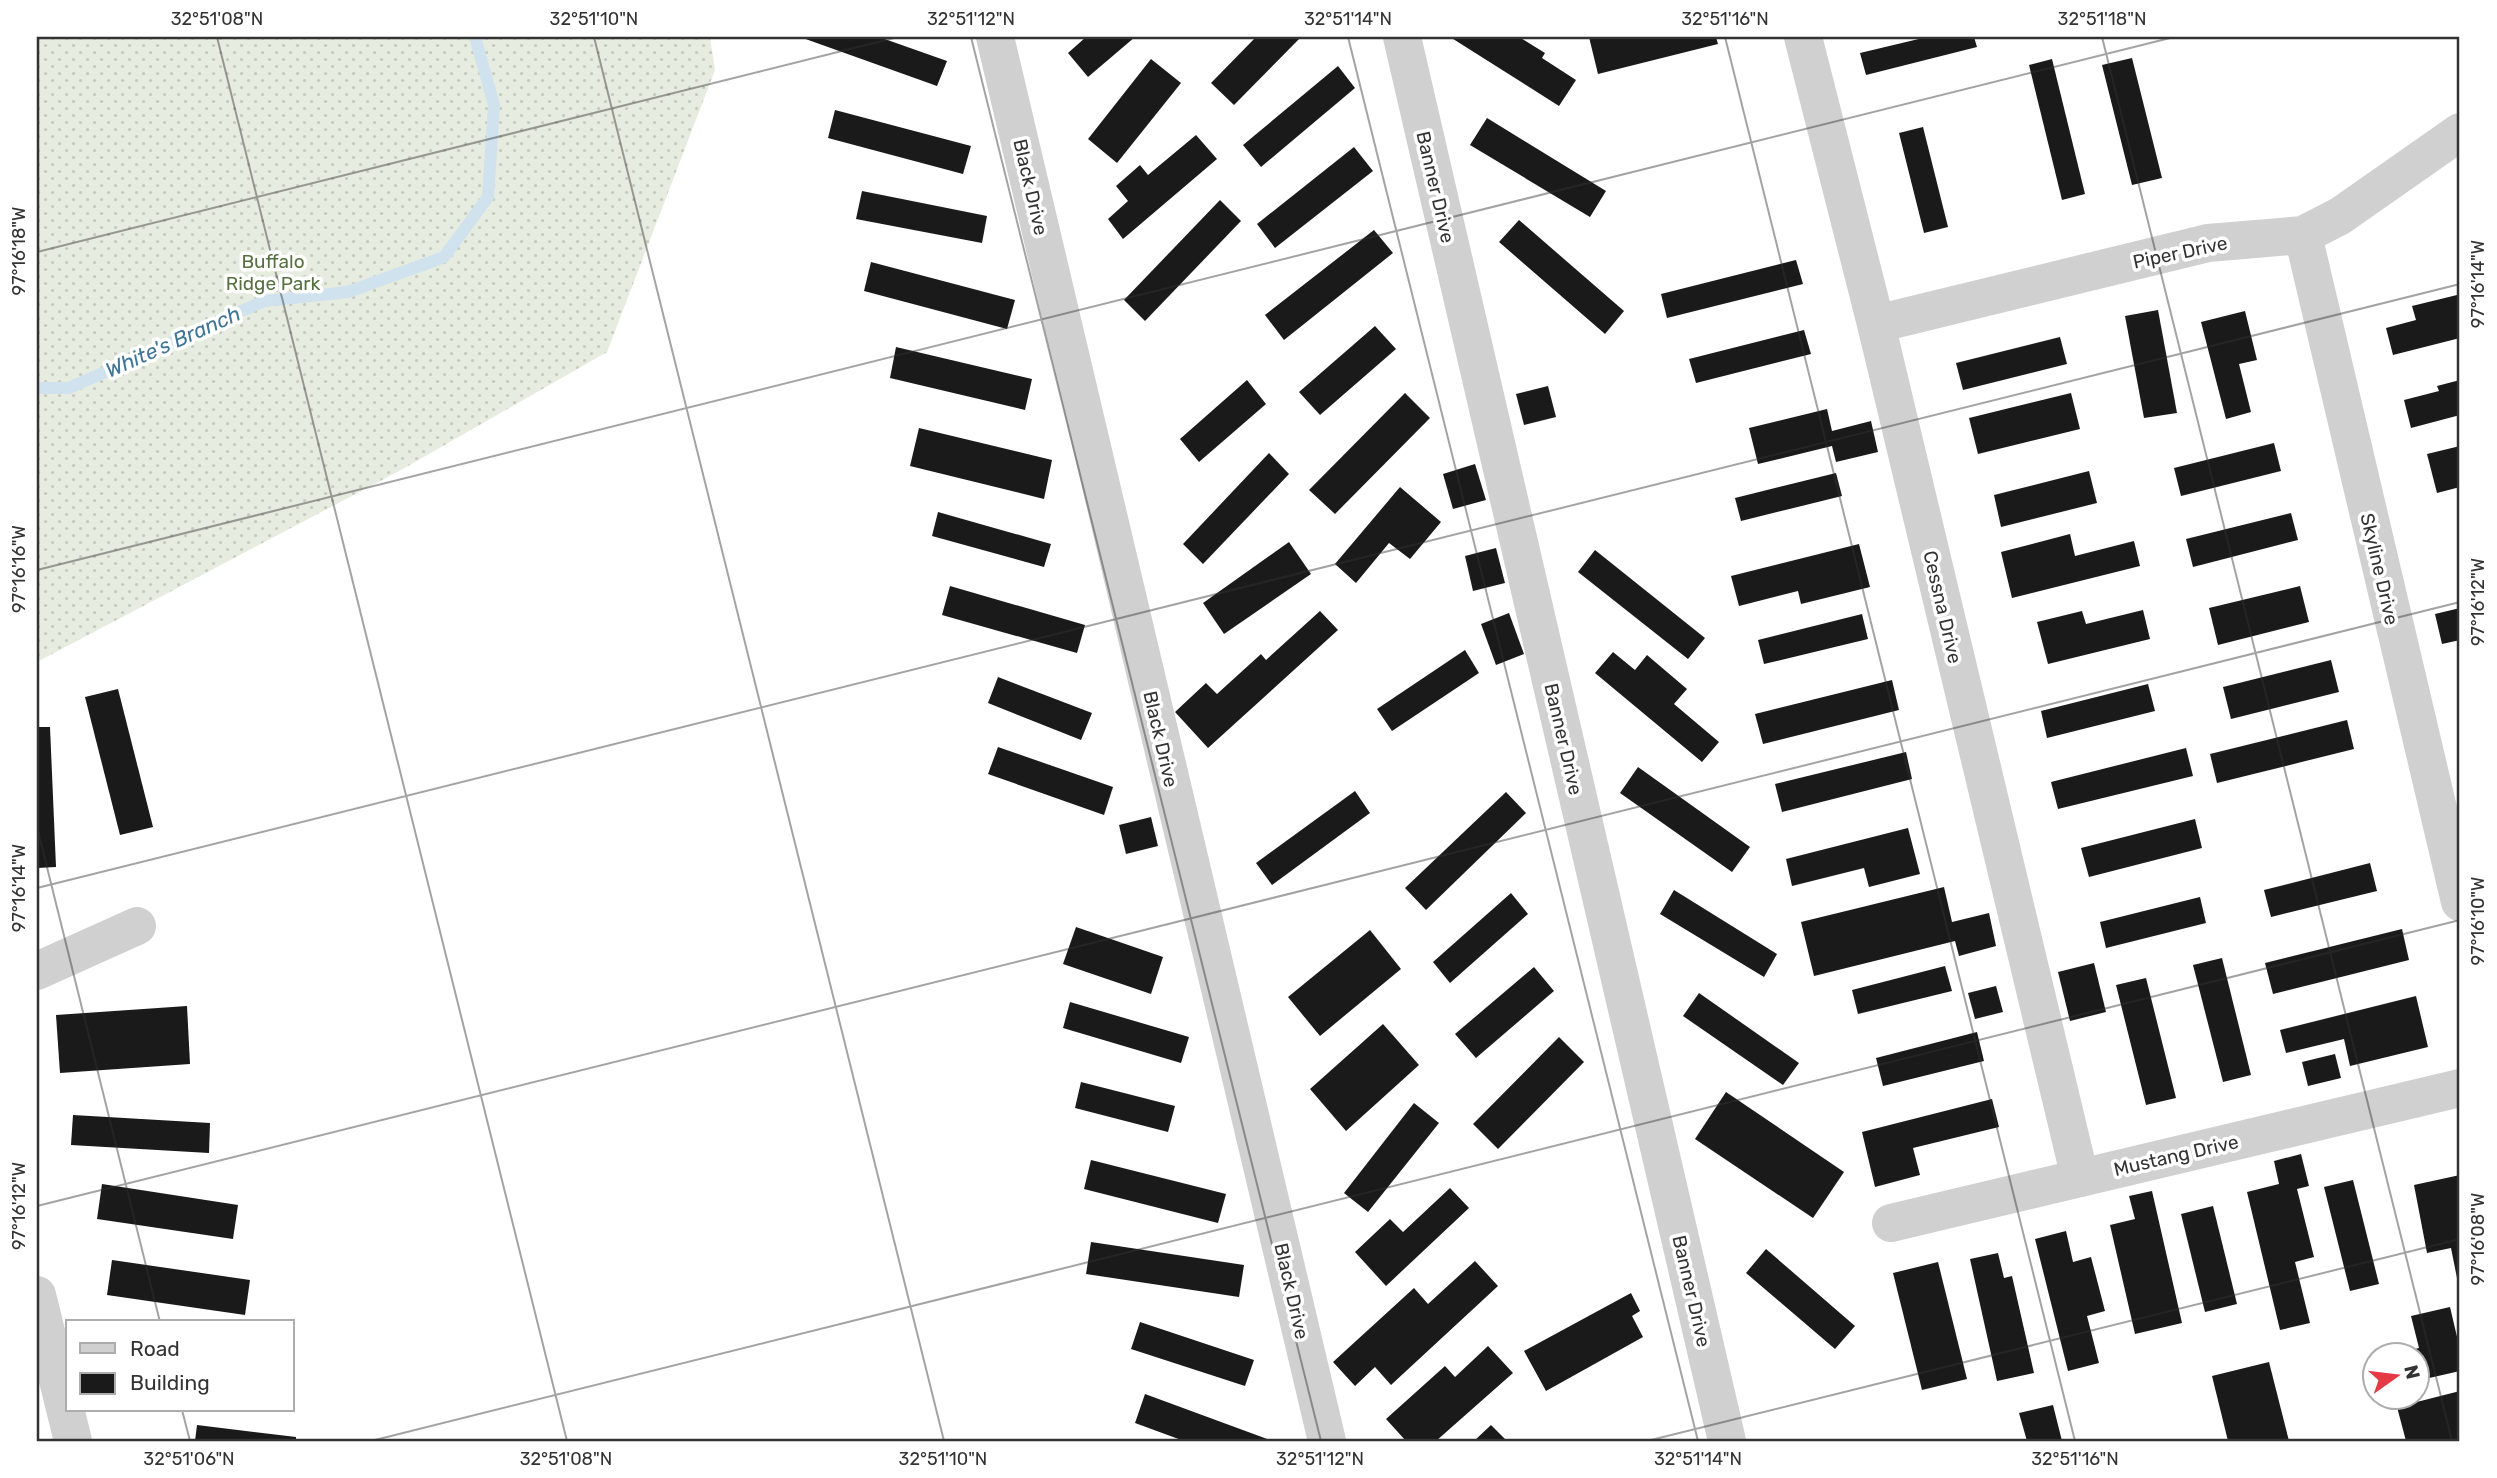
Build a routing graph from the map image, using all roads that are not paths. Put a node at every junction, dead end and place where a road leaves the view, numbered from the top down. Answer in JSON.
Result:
{"nodes":[{"id":1,"x":995,"y":37,"type":"edge"},
{"id":2,"x":1402,"y":37,"type":"edge"},
{"id":3,"x":1804,"y":37,"type":"edge"},
{"id":4,"x":2460,"y":132,"type":"edge"},
{"id":5,"x":2302,"y":235,"type":"junction"},
{"id":6,"x":1875,"y":324,"type":"junction"},
{"id":7,"x":2460,"y":902,"type":"edge"},
{"id":8,"x":137,"y":926,"type":"dead end"},
{"id":9,"x":37,"y":971,"type":"edge"},
{"id":10,"x":2460,"y":1088,"type":"edge"},
{"id":11,"x":2080,"y":1178,"type":"junction"},
{"id":12,"x":1891,"y":1223,"type":"dead end"},
{"id":13,"x":37,"y":1295,"type":"edge"},
{"id":14,"x":73,"y":1441,"type":"edge"},
{"id":15,"x":1327,"y":1441,"type":"edge"},
{"id":16,"x":1727,"y":1441,"type":"edge"}],
"edges":[{"from":1,"to":15,"type":"street","name":"Black Drive"},
{"from":2,"to":16,"type":"street","name":"Banner Drive"},
{"from":3,"to":6,"type":"street","name":"Cessna Drive"},
{"from":4,"to":5,"type":"street","name":"Piper Drive"},
{"from":5,"to":6,"type":"street","name":"Piper Drive"},
{"from":5,"to":7,"type":"street","name":"Skyline Drive"},
{"from":6,"to":11,"type":"street","name":"Cessna Drive"},
{"from":8,"to":9,"type":"street"},
{"from":10,"to":11,"type":"street","name":"Mustang Drive"},
{"from":11,"to":12,"type":"street","name":"Mustang Drive"},
{"from":13,"to":14,"type":"street"}]}
